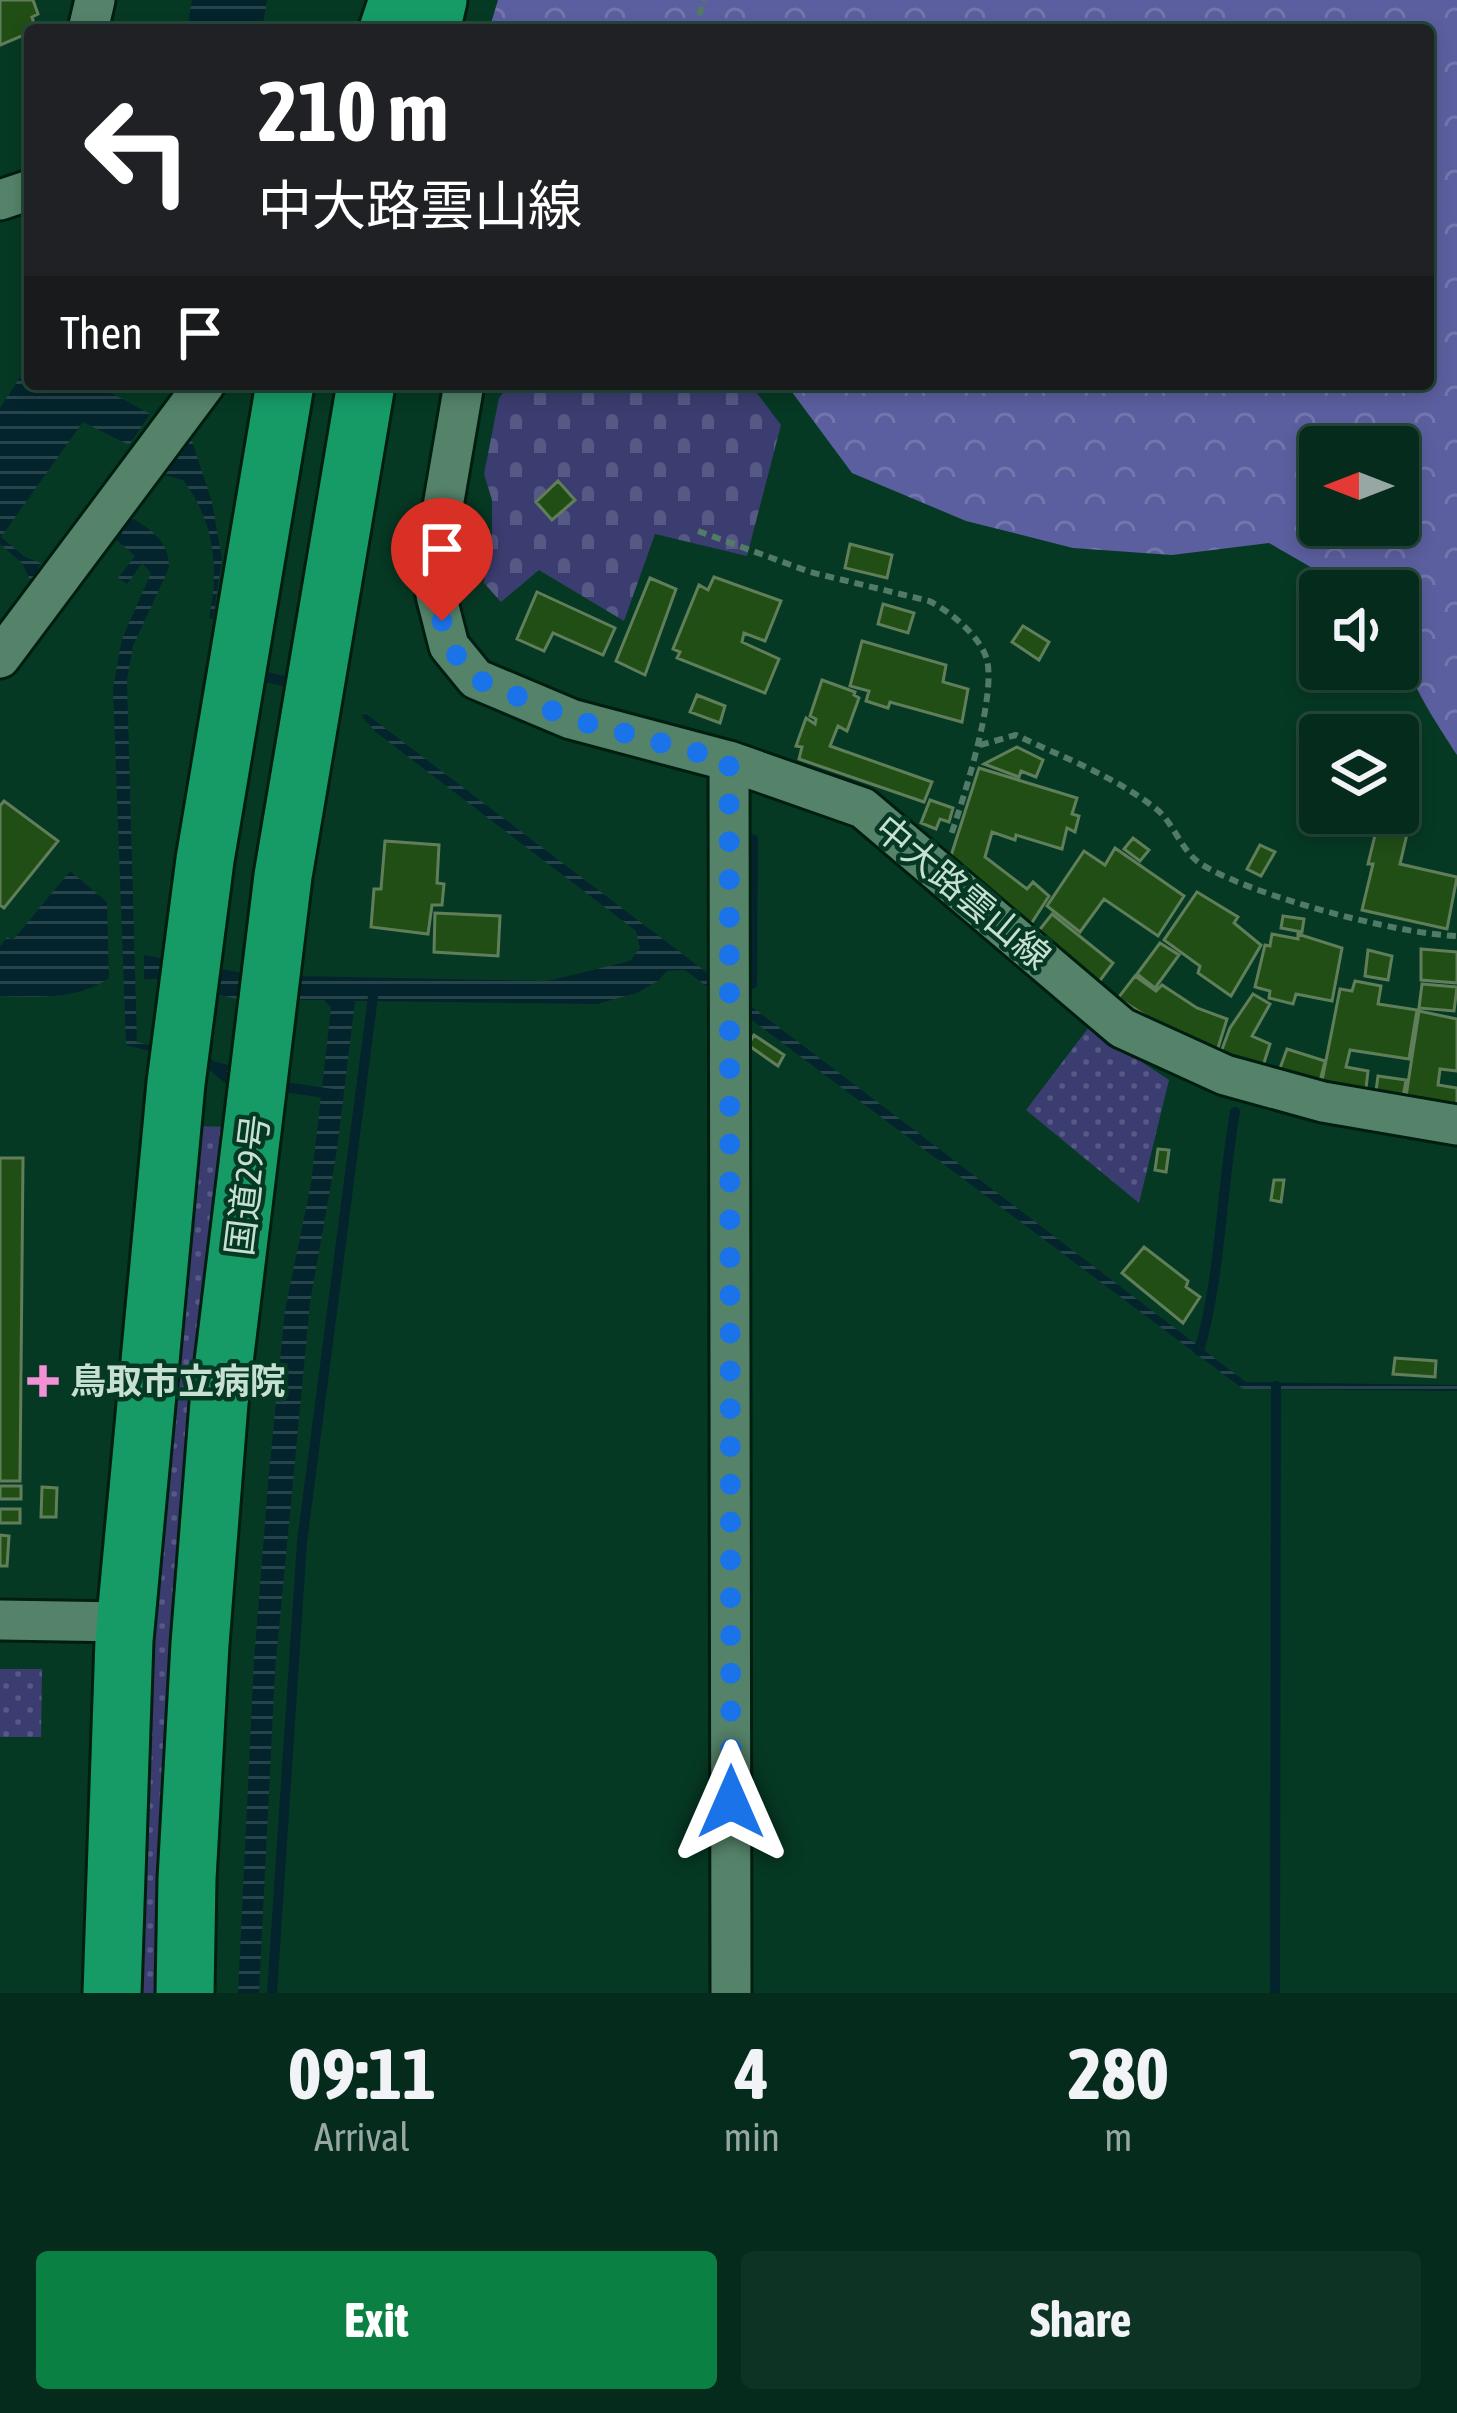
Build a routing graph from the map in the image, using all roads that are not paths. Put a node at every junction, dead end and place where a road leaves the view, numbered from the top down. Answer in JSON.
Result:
{"nodes":[{"id":1,"x":201,"y":390,"type":"edge"},
{"id":2,"x":284,"y":390,"type":"edge"},
{"id":3,"x":365,"y":390,"type":"edge"},
{"id":4,"x":463,"y":390,"type":"edge"},
{"id":5,"x":0,"y":658,"type":"edge"},
{"id":6,"x":729,"y":761,"type":"junction"},
{"id":7,"x":1457,"y":1125,"type":"edge"},
{"id":8,"x":0,"y":1621,"type":"edge"},
{"id":9,"x":125,"y":1622,"type":"junction"},
{"id":10,"x":112,"y":1993,"type":"edge"},
{"id":11,"x":185,"y":1993,"type":"edge"},
{"id":12,"x":731,"y":1993,"type":"edge"}],
"edges":[{"from":1,"to":5,"type":"street"},
{"from":2,"to":9,"type":"highway"},
{"from":3,"to":11,"type":"highway","name":"国道29号"},
{"from":4,"to":6,"type":"street","name":"中大路雲山線"},
{"from":6,"to":7,"type":"street","name":"中大路雲山線"},
{"from":6,"to":12,"type":"street"},
{"from":8,"to":9,"type":"street"},
{"from":9,"to":10,"type":"highway"}]}
